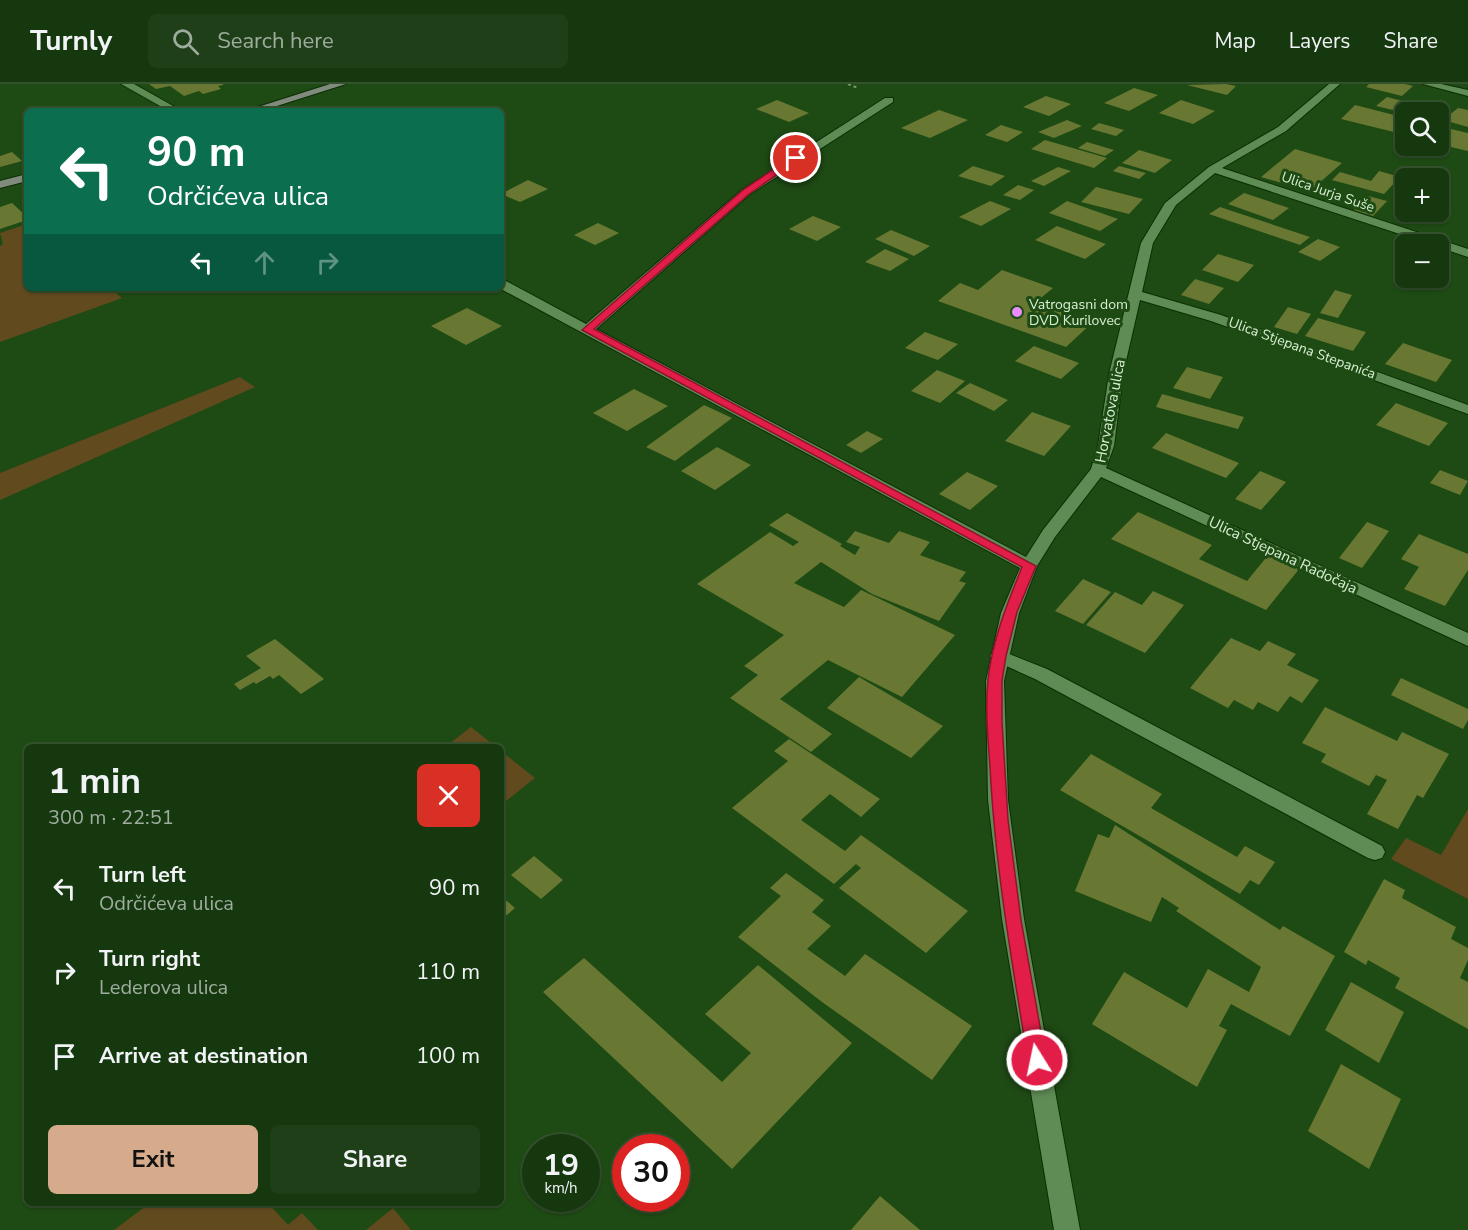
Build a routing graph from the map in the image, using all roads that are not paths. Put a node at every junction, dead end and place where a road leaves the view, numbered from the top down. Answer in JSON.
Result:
{"nodes":[{"id":1,"x":126,"y":84,"type":"edge"},
{"id":2,"x":341,"y":84,"type":"edge"},
{"id":3,"x":1335,"y":84,"type":"edge"},
{"id":4,"x":1428,"y":84,"type":"edge"},
{"id":5,"x":1468,"y":93,"type":"edge"},
{"id":6,"x":890,"y":100,"type":"dead end"},
{"id":7,"x":171,"y":108,"type":"edge"},
{"id":8,"x":260,"y":108,"type":"edge"},
{"id":9,"x":1213,"y":169,"type":"junction"},
{"id":10,"x":24,"y":178,"type":"edge"},
{"id":11,"x":0,"y":185,"type":"edge"},
{"id":12,"x":1468,"y":253,"type":"edge"},
{"id":13,"x":504,"y":286,"type":"edge"},
{"id":14,"x":1134,"y":294,"type":"junction"},
{"id":15,"x":587,"y":330,"type":"junction"},
{"id":16,"x":1468,"y":410,"type":"edge"},
{"id":17,"x":1098,"y":470,"type":"junction"},
{"id":18,"x":1029,"y":566,"type":"junction"},
{"id":19,"x":1468,"y":640,"type":"edge"},
{"id":20,"x":999,"y":656,"type":"junction"},
{"id":21,"x":1375,"y":852,"type":"dead end"},
{"id":22,"x":1067,"y":1230,"type":"edge"}],
"edges":[{"from":1,"to":7,"type":"street"},
{"from":2,"to":8,"type":"main road"},
{"from":3,"to":9,"type":"street","name":"Horvatova ulica"},
{"from":4,"to":5,"type":"street"},
{"from":6,"to":15,"type":"street"},
{"from":9,"to":12,"type":"street","name":"Ulica Jurja Suše"},
{"from":9,"to":14,"type":"street","name":"Horvatova ulica"},
{"from":10,"to":11,"type":"main road"},
{"from":13,"to":15,"type":"street"},
{"from":14,"to":16,"type":"street","name":"Ulica Stjepana Stepanića"},
{"from":14,"to":17,"type":"street","name":"Horvatova ulica"},
{"from":15,"to":18,"type":"street"},
{"from":17,"to":18,"type":"street","name":"Horvatova ulica"},
{"from":17,"to":19,"type":"street","name":"Ulica Stjepana Radočaja"},
{"from":18,"to":20,"type":"street","name":"Horvatova ulica"},
{"from":20,"to":21,"type":"street"},
{"from":20,"to":22,"type":"street","name":"Horvatova ulica"}]}
